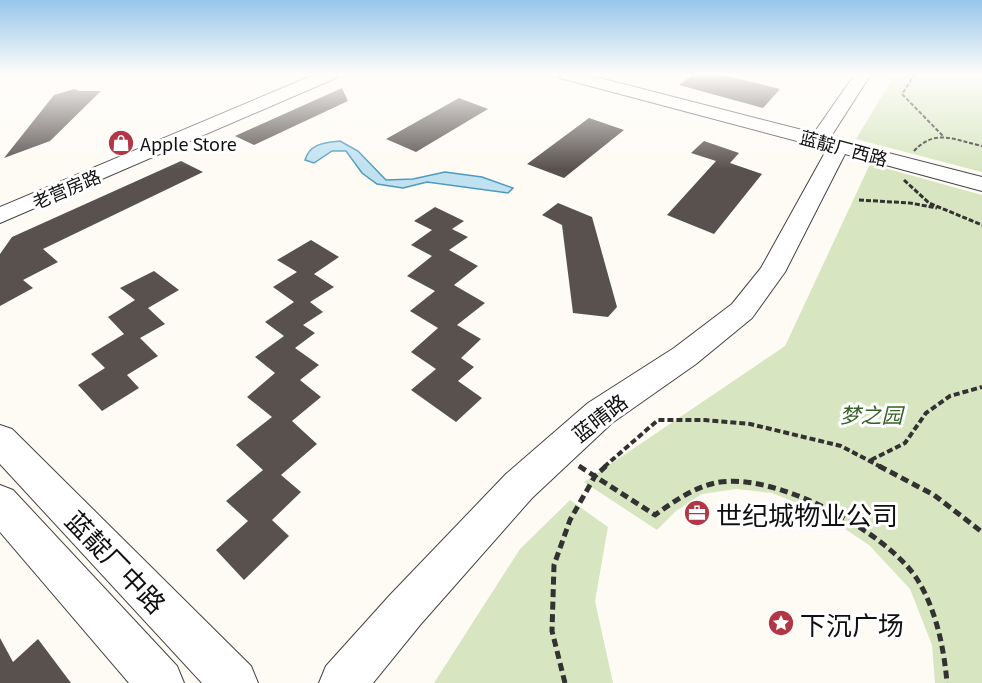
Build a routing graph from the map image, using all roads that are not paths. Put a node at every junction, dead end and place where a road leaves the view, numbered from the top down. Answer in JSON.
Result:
{"nodes":[{"id":1,"x":228,"y":106,"type":"edge"},
{"id":2,"x":256,"y":106,"type":"edge"},
{"id":3,"x":687,"y":106,"type":"edge"},
{"id":4,"x":847,"y":106,"type":"edge"},
{"id":5,"x":829,"y":143,"type":"junction"},
{"id":6,"x":982,"y":184,"type":"edge"},
{"id":7,"x":0,"y":200,"type":"edge"},
{"id":8,"x":0,"y":216,"type":"edge"},
{"id":9,"x":0,"y":440,"type":"edge"},
{"id":10,"x":0,"y":503,"type":"edge"},
{"id":11,"x":160,"y":683,"type":"edge"},
{"id":12,"x":234,"y":683,"type":"edge"},
{"id":13,"x":344,"y":683,"type":"edge"}],
"edges":[{"from":1,"to":7,"type":"street","name":"老营房路"},
{"from":2,"to":8,"type":"street","name":"老营房路"},
{"from":3,"to":5,"type":"street","name":"蓝靛厂西路"},
{"from":4,"to":5,"type":"street","name":"蓝晴路"},
{"from":5,"to":6,"type":"street","name":"蓝靛厂西路"},
{"from":5,"to":13,"type":"street","name":"蓝晴路"},
{"from":9,"to":12,"type":"street","name":"蓝靛厂中路"},
{"from":10,"to":11,"type":"street","name":"蓝靛厂中路"}]}
